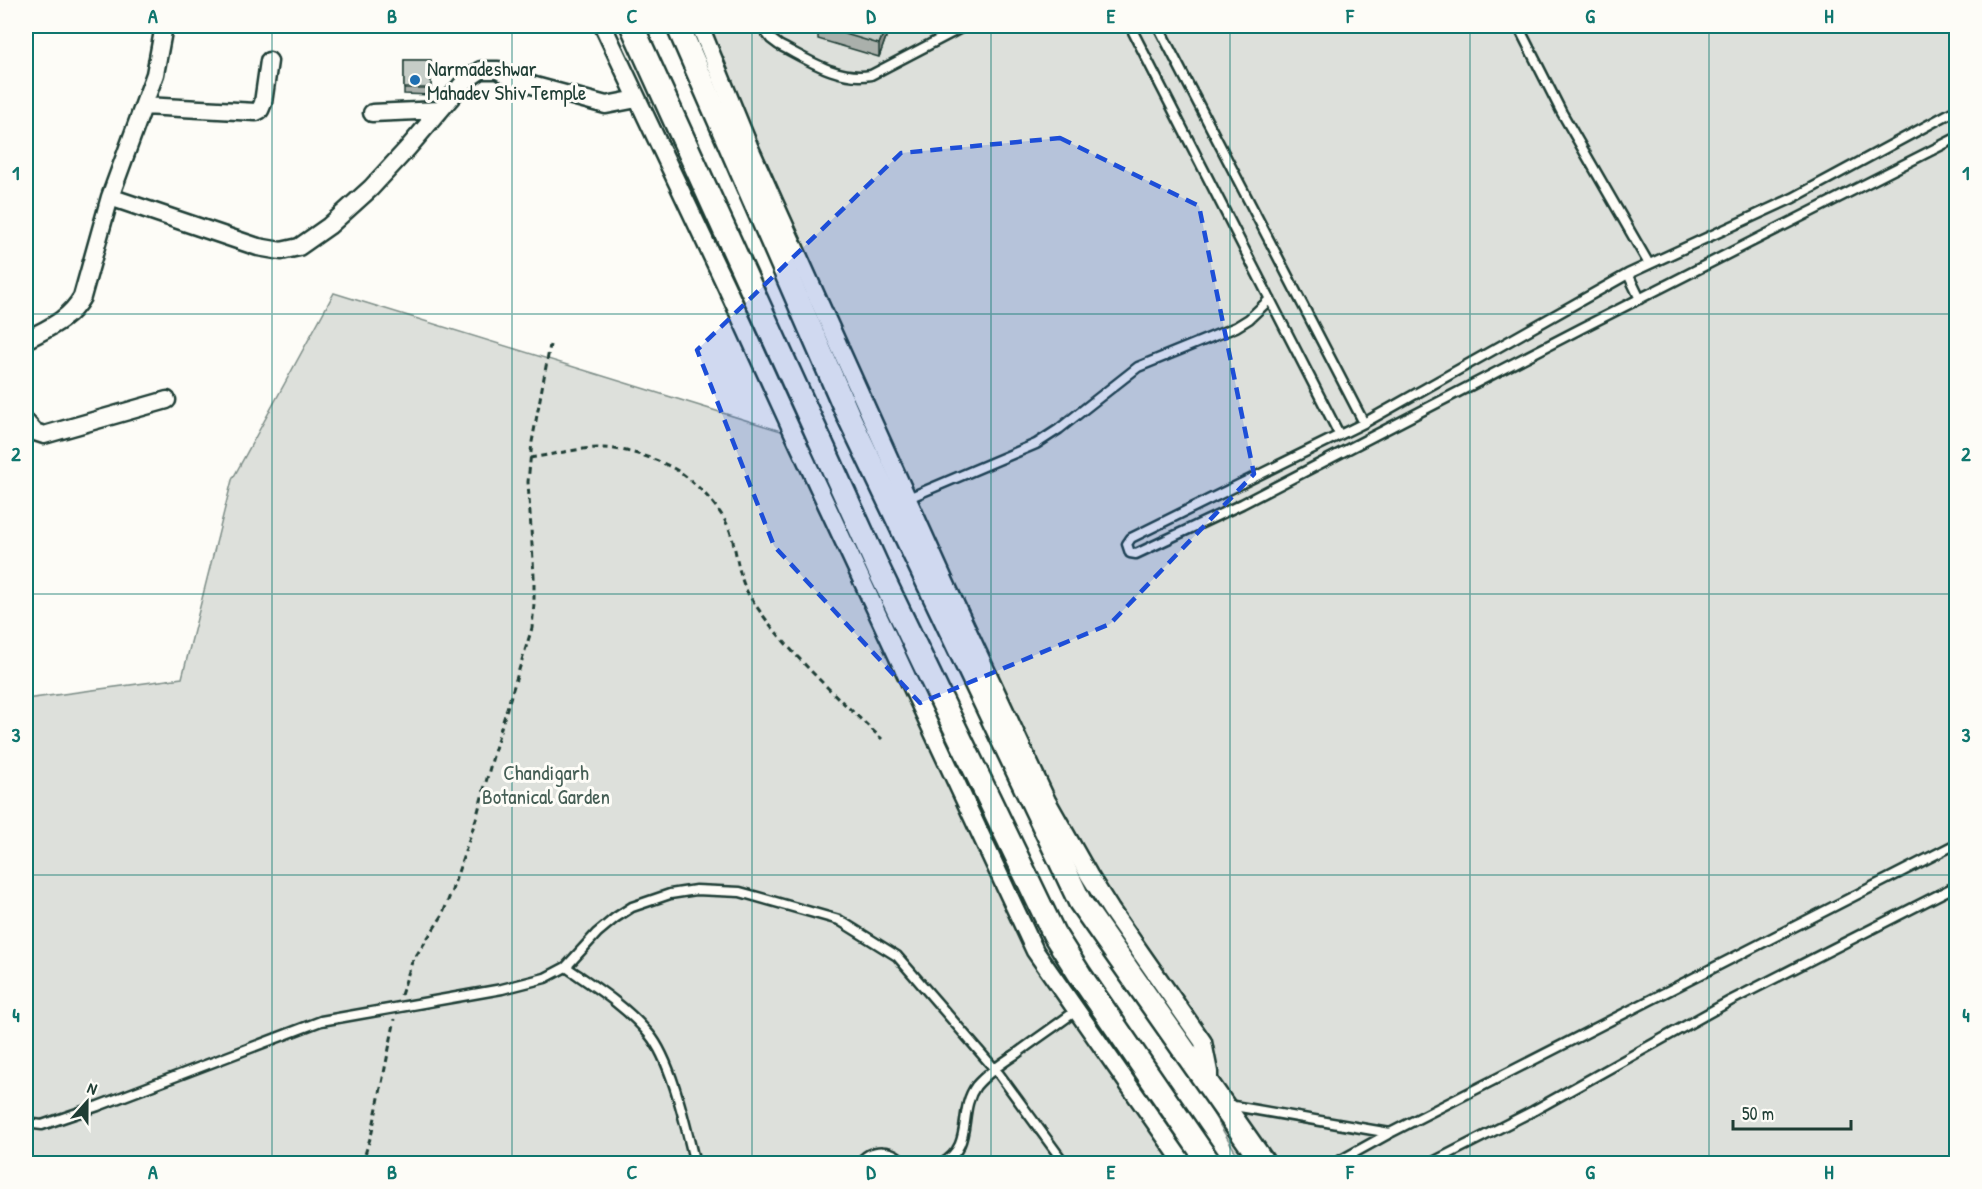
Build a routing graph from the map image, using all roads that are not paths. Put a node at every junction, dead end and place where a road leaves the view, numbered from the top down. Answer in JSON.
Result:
{"nodes":[{"id":1,"x":164,"y":26,"type":"edge"},
{"id":2,"x":603,"y":26,"type":"edge"},
{"id":3,"x":632,"y":26,"type":"edge"},
{"id":4,"x":678,"y":26,"type":"edge"},
{"id":5,"x":700,"y":26,"type":"edge"},
{"id":6,"x":761,"y":26,"type":"edge"},
{"id":7,"x":965,"y":26,"type":"edge"},
{"id":8,"x":1130,"y":26,"type":"edge"},
{"id":9,"x":1158,"y":26,"type":"edge"},
{"id":10,"x":1518,"y":26,"type":"edge"},
{"id":11,"x":269,"y":61,"type":"dead end"},
{"id":12,"x":637,"y":99,"type":"junction"},
{"id":13,"x":144,"y":106,"type":"junction"},
{"id":14,"x":441,"y":110,"type":"junction"},
{"id":15,"x":1956,"y":110,"type":"edge"},
{"id":16,"x":372,"y":113,"type":"dead end"},
{"id":17,"x":1956,"y":138,"type":"edge"},
{"id":18,"x":110,"y":197,"type":"junction"},
{"id":19,"x":1649,"y":264,"type":"junction"},
{"id":20,"x":1628,"y":274,"type":"junction"},
{"id":21,"x":1270,"y":299,"type":"junction"},
{"id":22,"x":1641,"y":299,"type":"junction"},
{"id":23,"x":26,"y":340,"type":"edge"},
{"id":24,"x":167,"y":400,"type":"dead end"},
{"id":25,"x":26,"y":422,"type":"edge"},
{"id":26,"x":1364,"y":423,"type":"junction"},
{"id":27,"x":1339,"y":434,"type":"junction"},
{"id":28,"x":899,"y":502,"type":"junction"},
{"id":29,"x":1956,"y":844,"type":"edge"},
{"id":30,"x":1956,"y":886,"type":"edge"},
{"id":31,"x":566,"y":967,"type":"junction"},
{"id":32,"x":1077,"y":1010,"type":"junction"},
{"id":33,"x":995,"y":1069,"type":"junction"},
{"id":34,"x":1216,"y":1095,"type":"junction"},
{"id":35,"x":26,"y":1123,"type":"edge"},
{"id":36,"x":1390,"y":1133,"type":"junction"},
{"id":37,"x":695,"y":1164,"type":"edge"},
{"id":38,"x":859,"y":1164,"type":"edge"},
{"id":39,"x":905,"y":1164,"type":"edge"},
{"id":40,"x":941,"y":1164,"type":"edge"},
{"id":41,"x":1065,"y":1164,"type":"edge"},
{"id":42,"x":1184,"y":1164,"type":"edge"},
{"id":43,"x":1210,"y":1164,"type":"edge"},
{"id":44,"x":1264,"y":1164,"type":"edge"},
{"id":45,"x":1334,"y":1164,"type":"edge"},
{"id":46,"x":1429,"y":1164,"type":"edge"}],
"edges":[{"from":1,"to":13,"type":"street"},
{"from":2,"to":12,"type":"street"},
{"from":3,"to":43,"type":"main road"},
{"from":4,"to":28,"type":"main road"},
{"from":5,"to":28,"type":"street"},
{"from":6,"to":7,"type":"lane"},
{"from":8,"to":21,"type":"lane"},
{"from":9,"to":26,"type":"lane"},
{"from":10,"to":19,"type":"lane"},
{"from":11,"to":13,"type":"street"},
{"from":12,"to":14,"type":"street"},
{"from":12,"to":32,"type":"street"},
{"from":13,"to":18,"type":"street"},
{"from":14,"to":16,"type":"street"},
{"from":14,"to":18,"type":"street"},
{"from":15,"to":19,"type":"lane"},
{"from":17,"to":22,"type":"lane"},
{"from":18,"to":23,"type":"street"},
{"from":19,"to":20,"type":"lane"},
{"from":20,"to":22,"type":"lane"},
{"from":20,"to":26,"type":"lane"},
{"from":21,"to":27,"type":"lane"},
{"from":21,"to":28,"type":"lane"},
{"from":22,"to":27,"type":"lane"},
{"from":24,"to":25,"type":"street"},
{"from":26,"to":27,"type":"lane"},
{"from":28,"to":34,"type":"main road"},
{"from":29,"to":36,"type":"lane"},
{"from":30,"to":46,"type":"lane"},
{"from":31,"to":33,"type":"lane"},
{"from":31,"to":35,"type":"lane"},
{"from":31,"to":37,"type":"lane"},
{"from":32,"to":33,"type":"lane"},
{"from":32,"to":42,"type":"street"},
{"from":33,"to":40,"type":"lane"},
{"from":33,"to":41,"type":"lane"},
{"from":34,"to":36,"type":"lane"},
{"from":34,"to":44,"type":"main road"},
{"from":36,"to":45,"type":"lane"},
{"from":38,"to":39,"type":"lane"}]}
